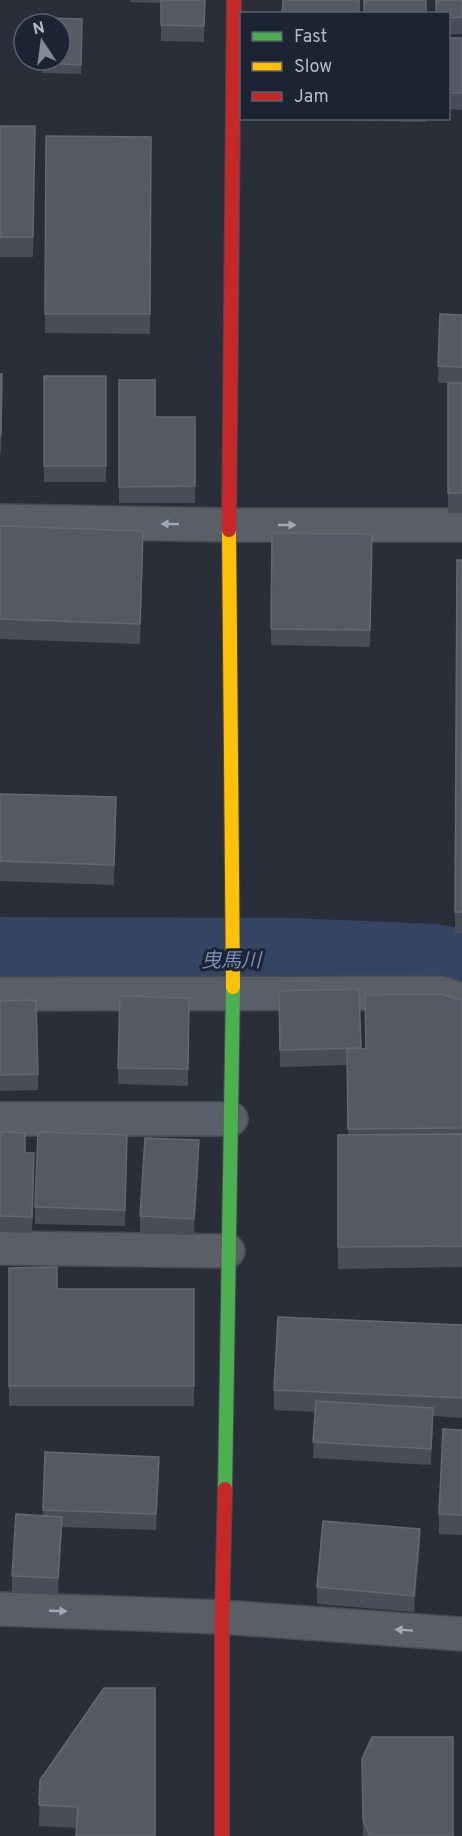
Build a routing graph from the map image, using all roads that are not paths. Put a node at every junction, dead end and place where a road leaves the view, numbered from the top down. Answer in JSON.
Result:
{"nodes":[{"id":1,"x":234,"y":0,"type":"edge"},
{"id":2,"x":0,"y":521,"type":"edge"},
{"id":3,"x":228,"y":525,"type":"junction"},
{"id":4,"x":462,"y":525,"type":"edge"},
{"id":5,"x":233,"y":991,"type":"junction"},
{"id":6,"x":0,"y":994,"type":"edge"},
{"id":7,"x":462,"y":1000,"type":"edge"},
{"id":8,"x":0,"y":1119,"type":"edge"},
{"id":9,"x":231,"y":1119,"type":"junction"},
{"id":10,"x":0,"y":1248,"type":"edge"},
{"id":11,"x":228,"y":1251,"type":"junction"},
{"id":12,"x":0,"y":1609,"type":"edge"},
{"id":13,"x":222,"y":1617,"type":"junction"},
{"id":14,"x":462,"y":1634,"type":"edge"},
{"id":15,"x":222,"y":1836,"type":"edge"}],
"edges":[{"from":1,"to":3,"type":"street"},
{"from":3,"to":2,"type":"street","one_way":true},
{"from":3,"to":4,"type":"street","one_way":true},
{"from":3,"to":5,"type":"street"},
{"from":5,"to":6,"type":"street"},
{"from":5,"to":7,"type":"street"},
{"from":5,"to":9,"type":"street"},
{"from":8,"to":9,"type":"street"},
{"from":9,"to":11,"type":"street"},
{"from":10,"to":11,"type":"street"},
{"from":11,"to":13,"type":"street"},
{"from":12,"to":13,"type":"street","one_way":true},
{"from":14,"to":13,"type":"street","one_way":true},
{"from":13,"to":15,"type":"street"}]}
